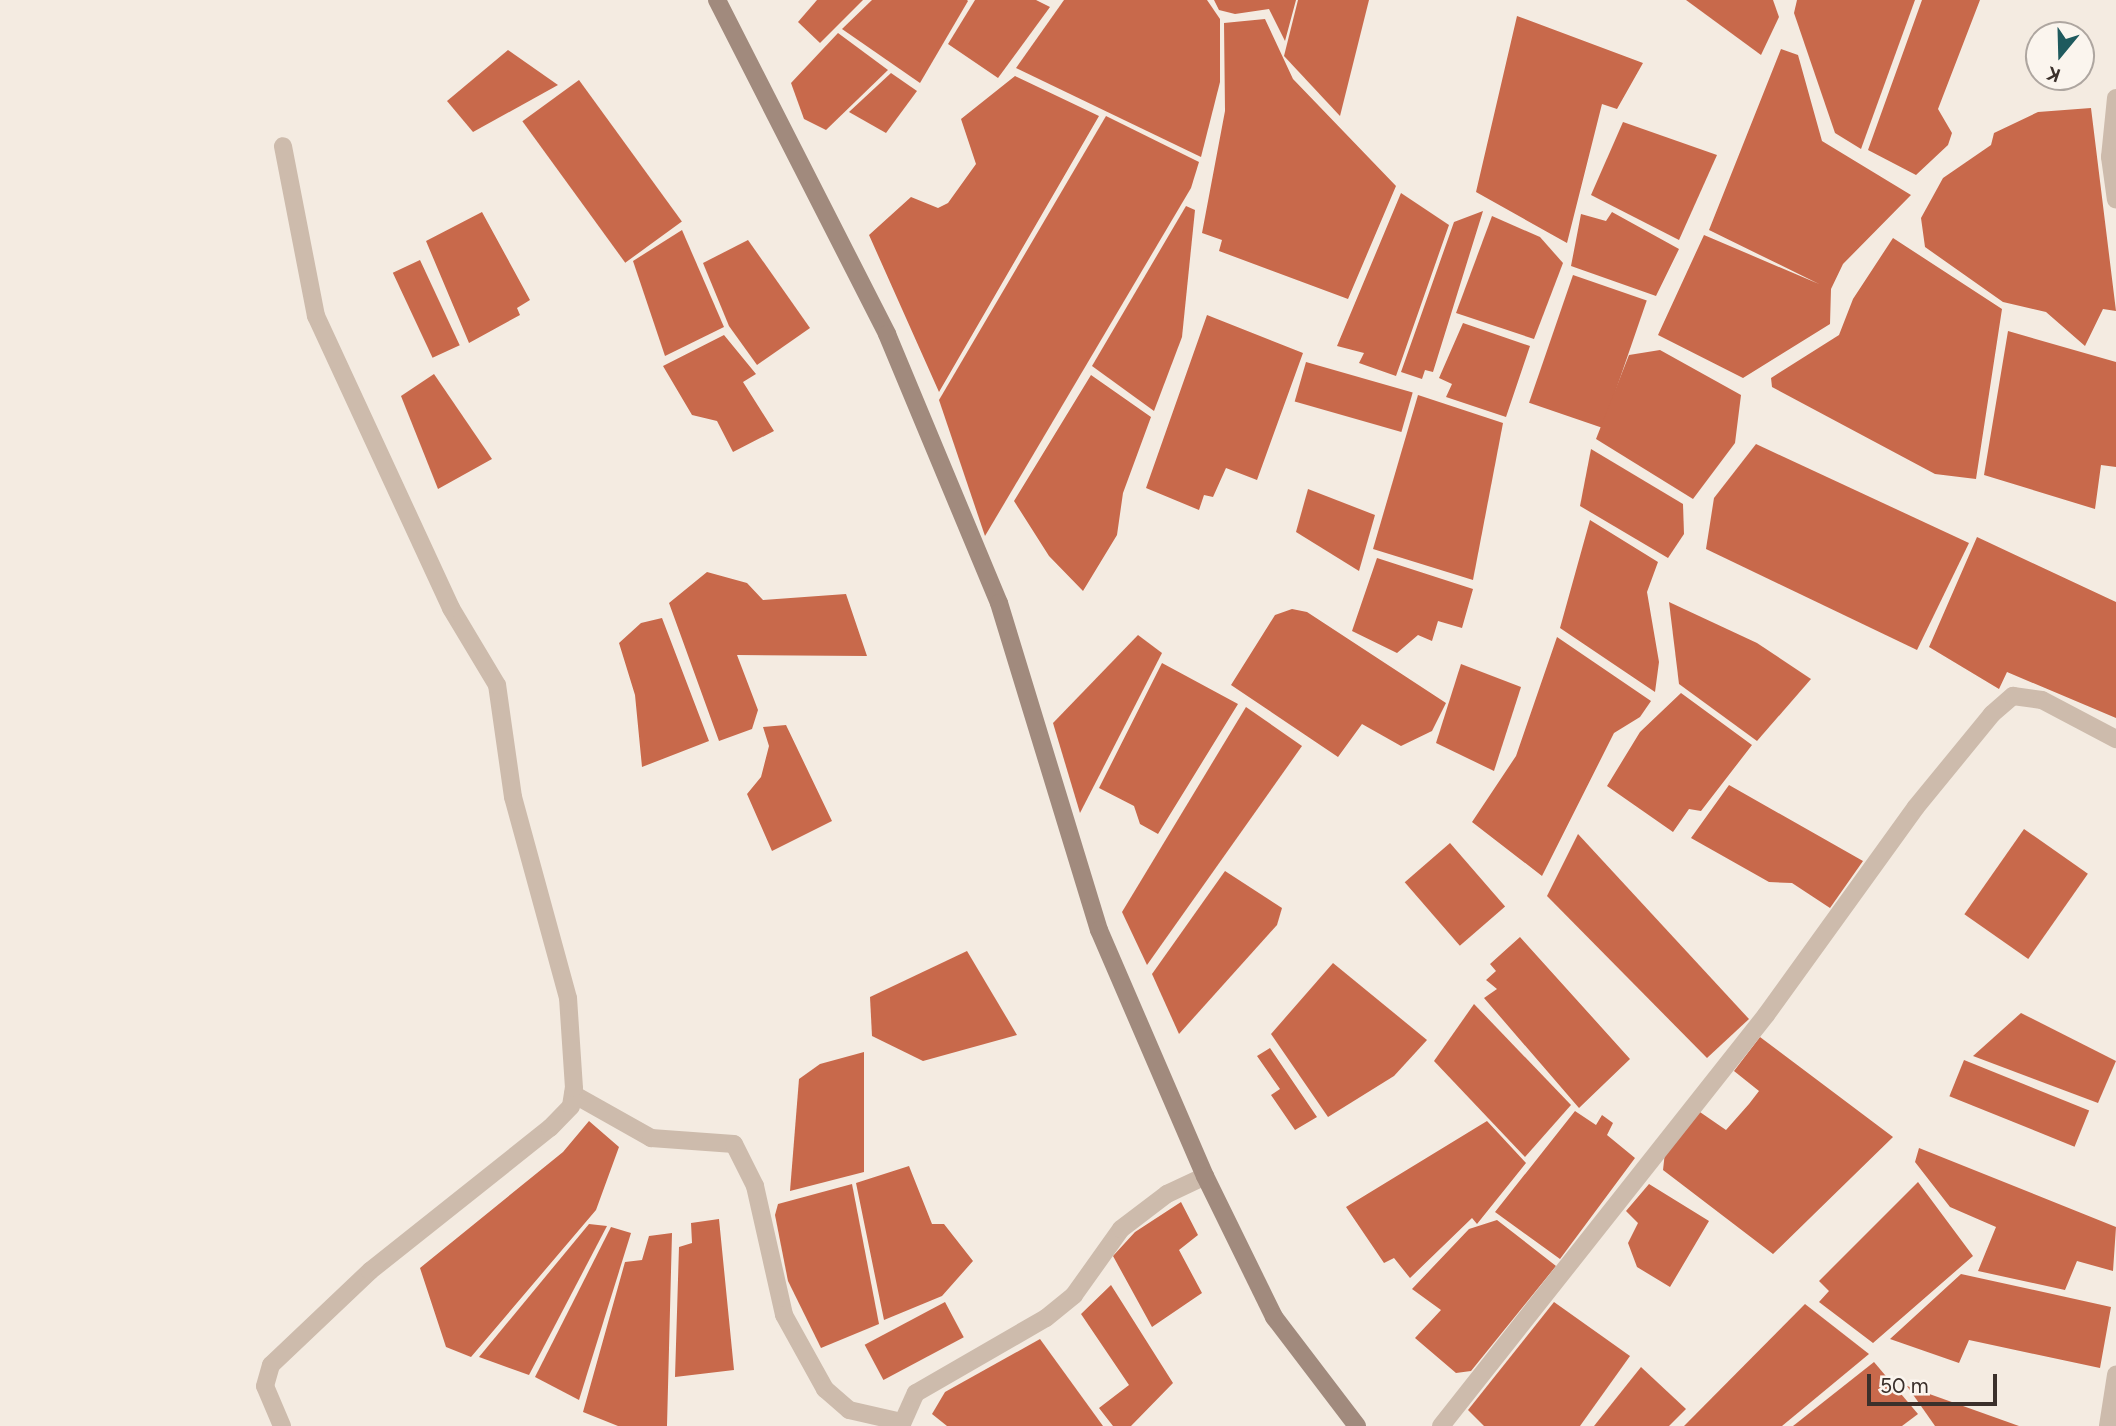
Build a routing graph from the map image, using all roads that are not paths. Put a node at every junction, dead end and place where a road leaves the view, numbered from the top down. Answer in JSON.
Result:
{"nodes":[{"id":1,"x":718,"y":0,"type":"edge"},
{"id":2,"x":2116,"y":98,"type":"edge"},
{"id":3,"x":283,"y":146,"type":"dead end"},
{"id":4,"x":2116,"y":200,"type":"edge"},
{"id":5,"x":2116,"y":739,"type":"edge"},
{"id":6,"x":573,"y":1094,"type":"junction"},
{"id":7,"x":1205,"y":1176,"type":"junction"},
{"id":8,"x":2116,"y":1375,"type":"edge"},
{"id":9,"x":901,"y":1424,"type":"edge"},
{"id":10,"x":282,"y":1426,"type":"edge"},
{"id":11,"x":1357,"y":1426,"type":"edge"},
{"id":12,"x":1441,"y":1426,"type":"edge"},
{"id":13,"x":2108,"y":1426,"type":"edge"}],
"edges":[{"from":1,"to":7,"type":"street"},
{"from":2,"to":4,"type":"street"},
{"from":3,"to":6,"type":"street"},
{"from":5,"to":12,"type":"street"},
{"from":6,"to":9,"type":"street"},
{"from":6,"to":10,"type":"street"},
{"from":7,"to":9,"type":"street"},
{"from":7,"to":11,"type":"street"},
{"from":8,"to":13,"type":"street"}]}
